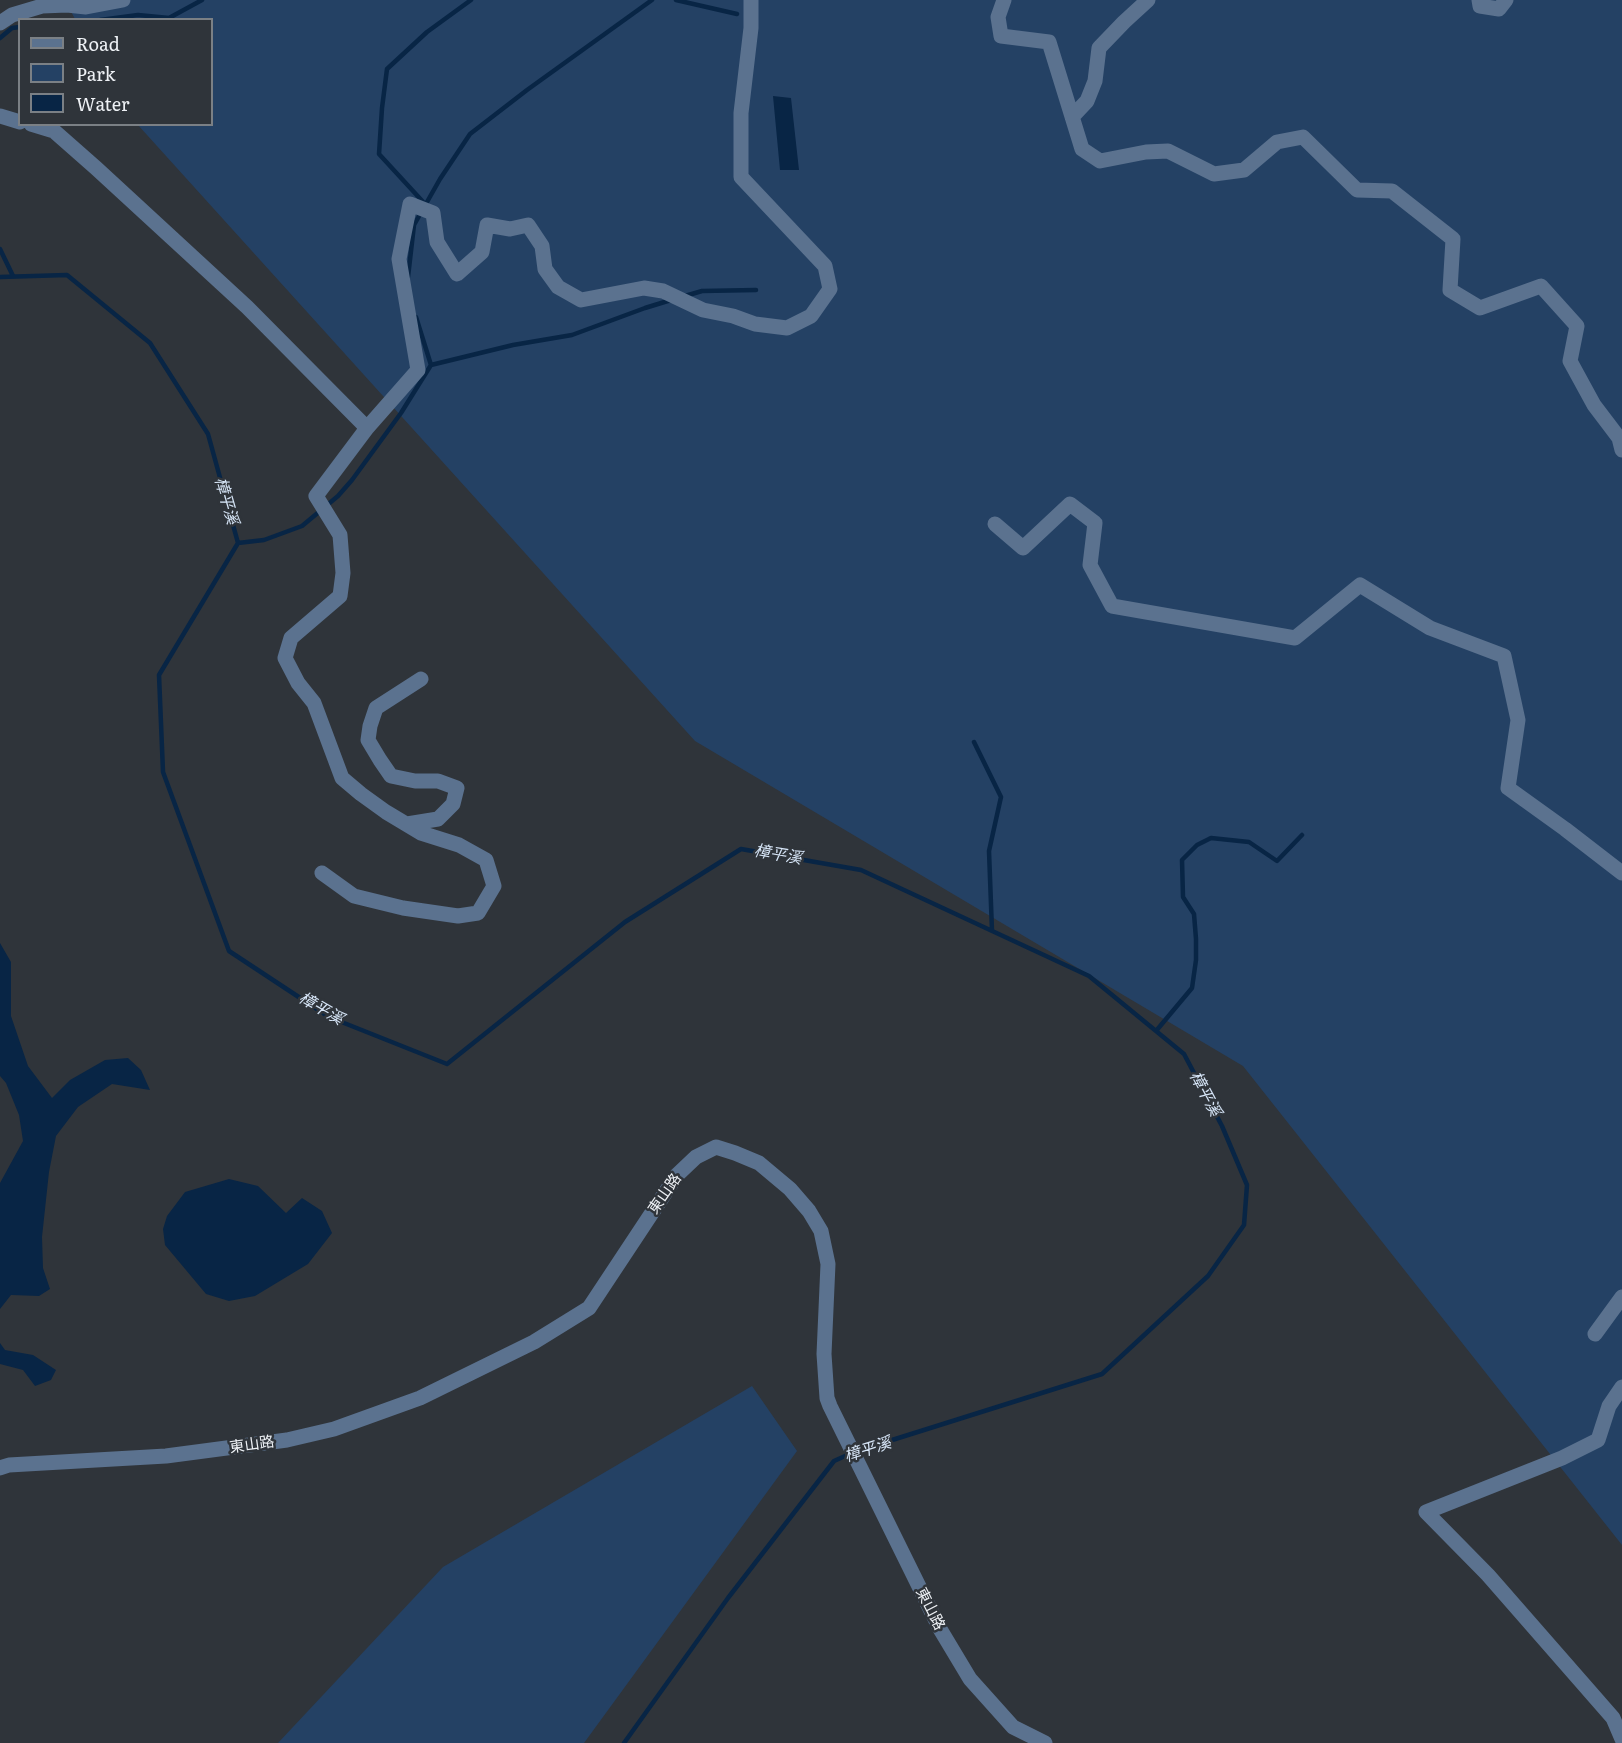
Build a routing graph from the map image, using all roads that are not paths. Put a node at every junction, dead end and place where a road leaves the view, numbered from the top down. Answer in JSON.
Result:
{"nodes":[{"id":1,"x":123,"y":0,"type":"edge"},
{"id":2,"x":751,"y":0,"type":"edge"},
{"id":3,"x":1004,"y":0,"type":"edge"},
{"id":4,"x":1148,"y":0,"type":"edge"},
{"id":5,"x":1479,"y":0,"type":"edge"},
{"id":6,"x":1506,"y":0,"type":"edge"},
{"id":7,"x":0,"y":23,"type":"edge"},
{"id":8,"x":0,"y":116,"type":"edge"},
{"id":9,"x":1072,"y":117,"type":"junction"},
{"id":10,"x":18,"y":121,"type":"edge"},
{"id":11,"x":38,"y":126,"type":"edge"},
{"id":12,"x":367,"y":428,"type":"junction"},
{"id":13,"x":1622,"y":450,"type":"edge"},
{"id":14,"x":995,"y":524,"type":"dead end"},
{"id":15,"x":421,"y":680,"type":"dead end"},
{"id":16,"x":407,"y":824,"type":"junction"},
{"id":17,"x":322,"y":873,"type":"dead end"},
{"id":18,"x":1622,"y":873,"type":"edge"},
{"id":19,"x":1622,"y":1297,"type":"edge"},
{"id":20,"x":1595,"y":1334,"type":"dead end"},
{"id":21,"x":1622,"y":1387,"type":"edge"},
{"id":22,"x":0,"y":1468,"type":"edge"},
{"id":23,"x":1013,"y":1726,"type":"junction"},
{"id":24,"x":1622,"y":1739,"type":"edge"},
{"id":25,"x":1016,"y":1743,"type":"edge"},
{"id":26,"x":1045,"y":1743,"type":"edge"}],
"edges":[{"from":1,"to":7,"type":"street"},
{"from":2,"to":12,"type":"street"},
{"from":3,"to":9,"type":"street"},
{"from":4,"to":9,"type":"street"},
{"from":5,"to":6,"type":"street"},
{"from":8,"to":10,"type":"street"},
{"from":9,"to":13,"type":"street"},
{"from":11,"to":12,"type":"street"},
{"from":12,"to":16,"type":"street"},
{"from":14,"to":18,"type":"street"},
{"from":15,"to":16,"type":"street"},
{"from":16,"to":17,"type":"street"},
{"from":19,"to":20,"type":"street"},
{"from":21,"to":24,"type":"street"},
{"from":22,"to":23,"type":"street","name":"東山路"},
{"from":23,"to":25,"type":"street"},
{"from":23,"to":26,"type":"street","name":"東山路"}]}
